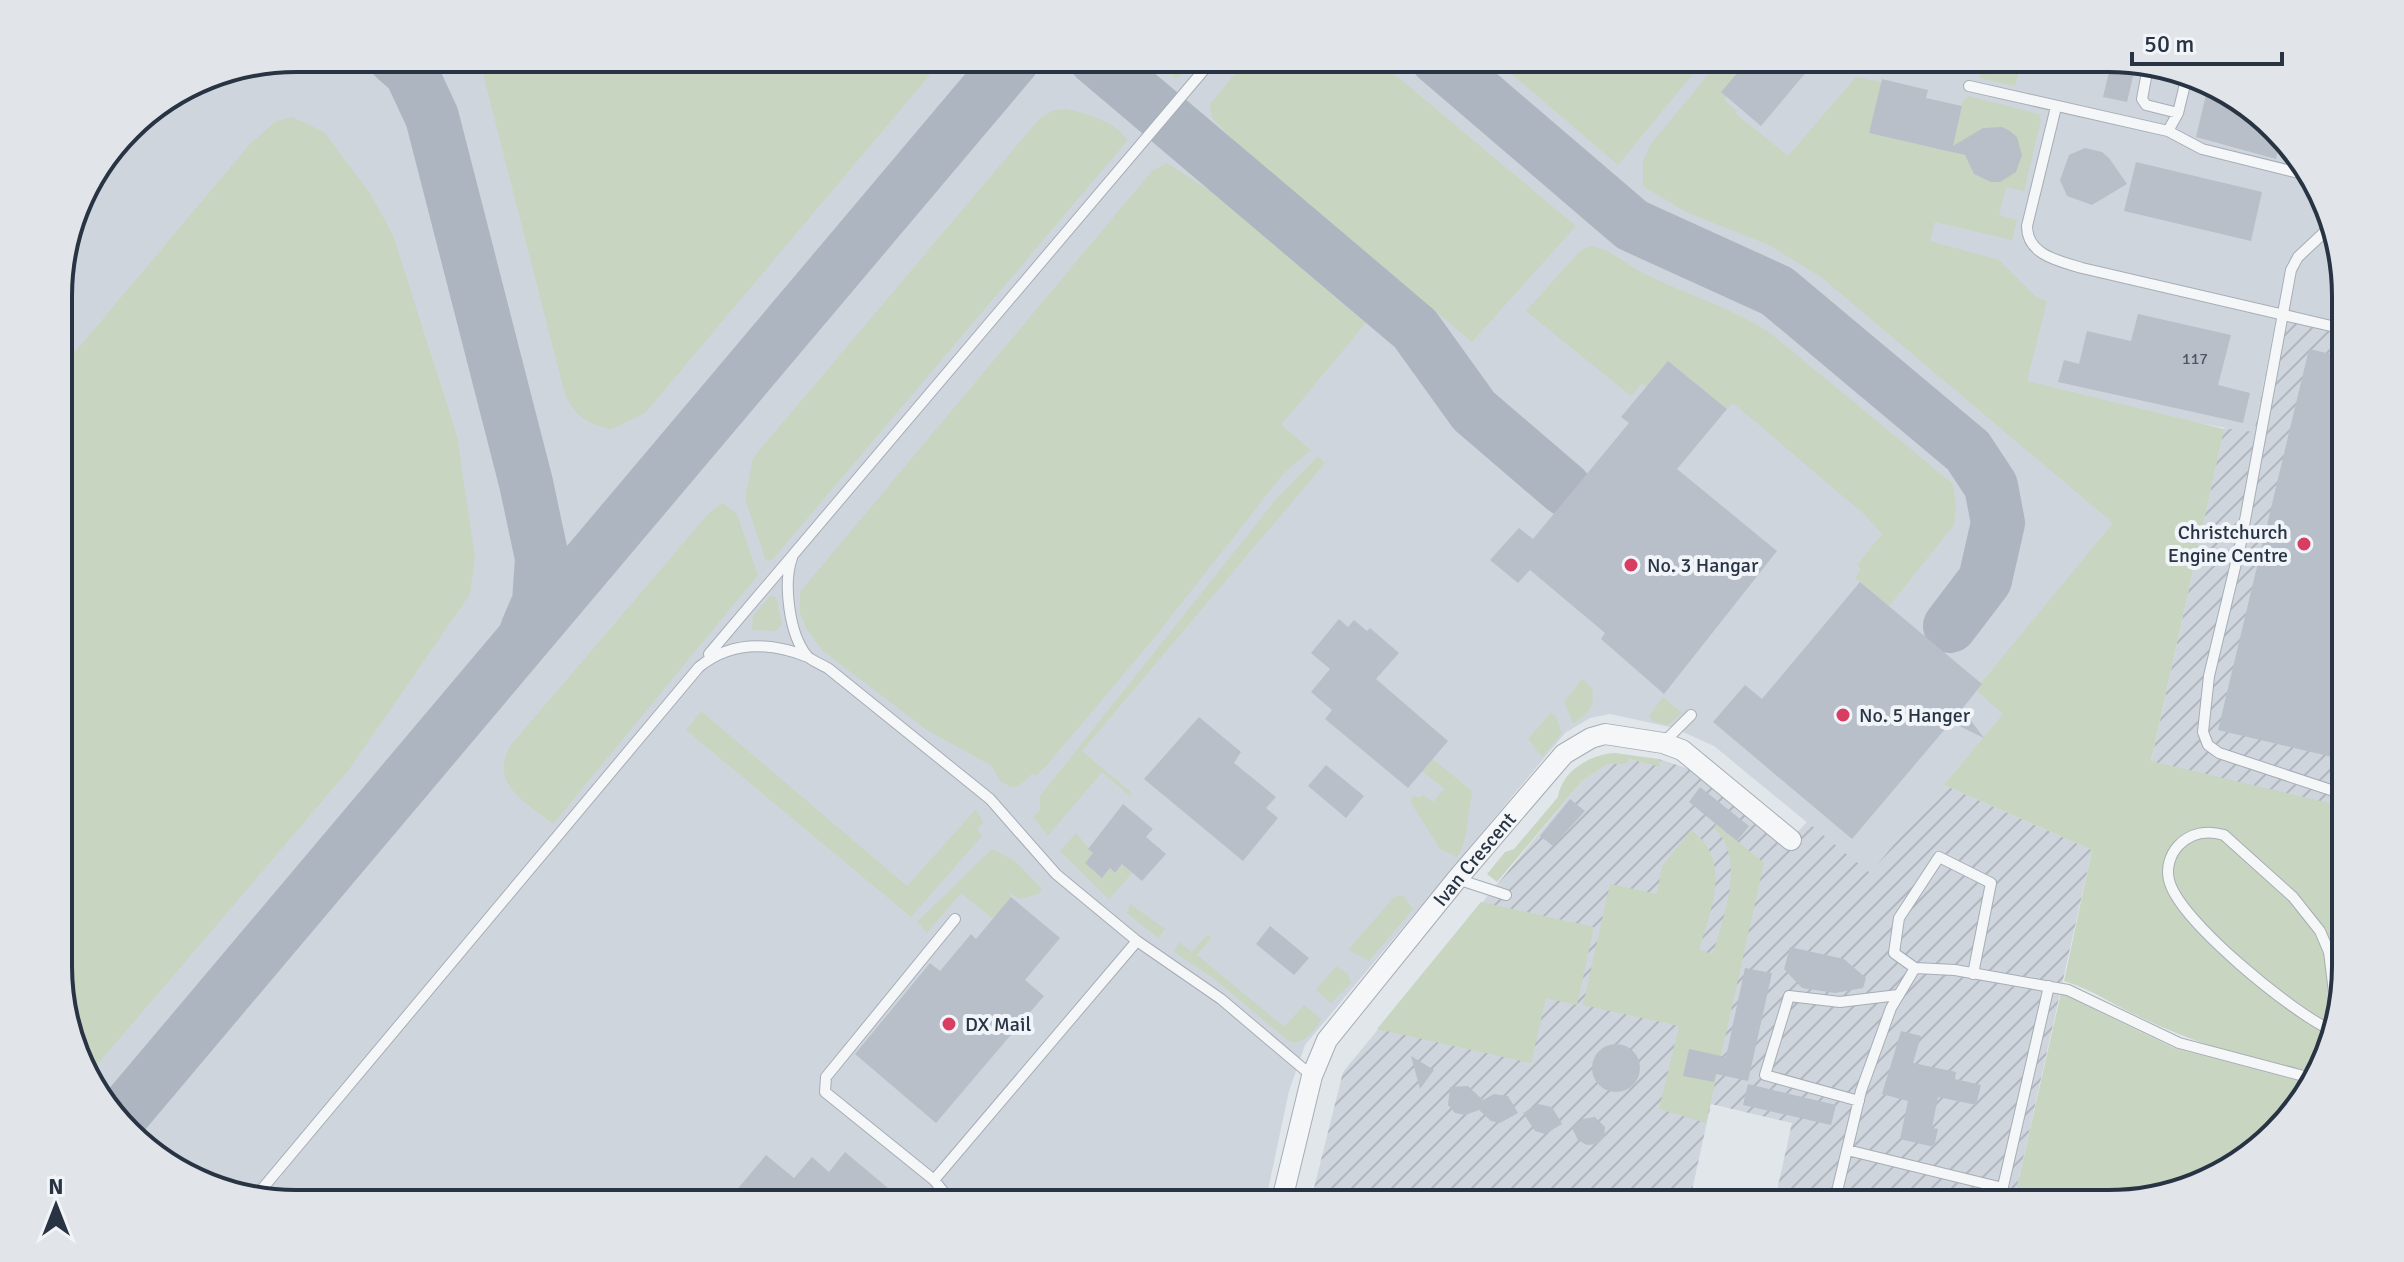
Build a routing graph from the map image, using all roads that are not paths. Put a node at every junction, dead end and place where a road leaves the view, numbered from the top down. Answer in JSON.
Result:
{"nodes":[{"id":1,"x":1202,"y":72,"type":"edge"},
{"id":2,"x":2146,"y":75,"type":"edge"},
{"id":3,"x":1969,"y":86,"type":"dead end"},
{"id":4,"x":2185,"y":86,"type":"edge"},
{"id":5,"x":2056,"y":107,"type":"junction"},
{"id":6,"x":2178,"y":113,"type":"junction"},
{"id":7,"x":2168,"y":131,"type":"junction"},
{"id":8,"x":2295,"y":172,"type":"edge"},
{"id":9,"x":2323,"y":234,"type":"edge"},
{"id":10,"x":2283,"y":314,"type":"junction"},
{"id":11,"x":2332,"y":326,"type":"edge"},
{"id":12,"x":793,"y":552,"type":"junction"},
{"id":13,"x":808,"y":657,"type":"junction"},
{"id":14,"x":699,"y":667,"type":"junction"},
{"id":15,"x":1691,"y":715,"type":"dead end"},
{"id":16,"x":1663,"y":743,"type":"junction"},
{"id":17,"x":2332,"y":790,"type":"edge"},
{"id":18,"x":1791,"y":840,"type":"dead end"},
{"id":19,"x":1457,"y":879,"type":"junction"},
{"id":20,"x":1506,"y":895,"type":"dead end"},
{"id":21,"x":955,"y":919,"type":"dead end"},
{"id":22,"x":1137,"y":941,"type":"junction"},
{"id":23,"x":1915,"y":968,"type":"junction"},
{"id":24,"x":1973,"y":974,"type":"junction"},
{"id":25,"x":2332,"y":982,"type":"edge"},
{"id":26,"x":2049,"y":986,"type":"junction"},
{"id":27,"x":1898,"y":995,"type":"junction"},
{"id":28,"x":2324,"y":1026,"type":"edge"},
{"id":29,"x":1312,"y":1076,"type":"junction"},
{"id":30,"x":2303,"y":1076,"type":"edge"},
{"id":31,"x":1859,"y":1101,"type":"junction"},
{"id":32,"x":1847,"y":1150,"type":"junction"},
{"id":33,"x":934,"y":1180,"type":"junction"},
{"id":34,"x":263,"y":1187,"type":"edge"},
{"id":35,"x":2003,"y":1188,"type":"joint"},
{"id":36,"x":942,"y":1190,"type":"edge"},
{"id":37,"x":1284,"y":1190,"type":"edge"},
{"id":38,"x":1837,"y":1190,"type":"edge"}],
"edges":[{"from":1,"to":12,"type":"lane"},
{"from":2,"to":6,"type":"lane"},
{"from":3,"to":5,"type":"lane"},
{"from":4,"to":6,"type":"lane"},
{"from":5,"to":7,"type":"lane"},
{"from":5,"to":10,"type":"lane"},
{"from":6,"to":7,"type":"lane"},
{"from":7,"to":8,"type":"lane"},
{"from":9,"to":10,"type":"lane"},
{"from":10,"to":11,"type":"lane"},
{"from":10,"to":17,"type":"lane"},
{"from":12,"to":13,"type":"lane"},
{"from":12,"to":14,"type":"lane"},
{"from":13,"to":14,"type":"lane"},
{"from":13,"to":22,"type":"lane"},
{"from":14,"to":34,"type":"lane"},
{"from":15,"to":16,"type":"lane"},
{"from":16,"to":18,"type":"street","name":"Ivan Crescent"},
{"from":16,"to":19,"type":"street","name":"Ivan Crescent"},
{"from":19,"to":20,"type":"lane"},
{"from":19,"to":29,"type":"street","name":"Ivan Crescent"},
{"from":21,"to":33,"type":"lane"},
{"from":22,"to":29,"type":"lane"},
{"from":22,"to":33,"type":"lane"},
{"from":23,"to":24,"type":"lane"},
{"from":23,"to":24,"type":"lane"},
{"from":23,"to":27,"type":"lane"},
{"from":24,"to":26,"type":"lane"},
{"from":25,"to":28,"type":"lane"},
{"from":26,"to":30,"type":"lane"},
{"from":26,"to":35,"type":"lane"},
{"from":27,"to":31,"type":"lane"},
{"from":27,"to":31,"type":"lane"},
{"from":29,"to":37,"type":"street","name":"Ivan Crescent"},
{"from":31,"to":32,"type":"lane"},
{"from":32,"to":35,"type":"lane"},
{"from":32,"to":38,"type":"lane"},
{"from":33,"to":36,"type":"lane"}]}
